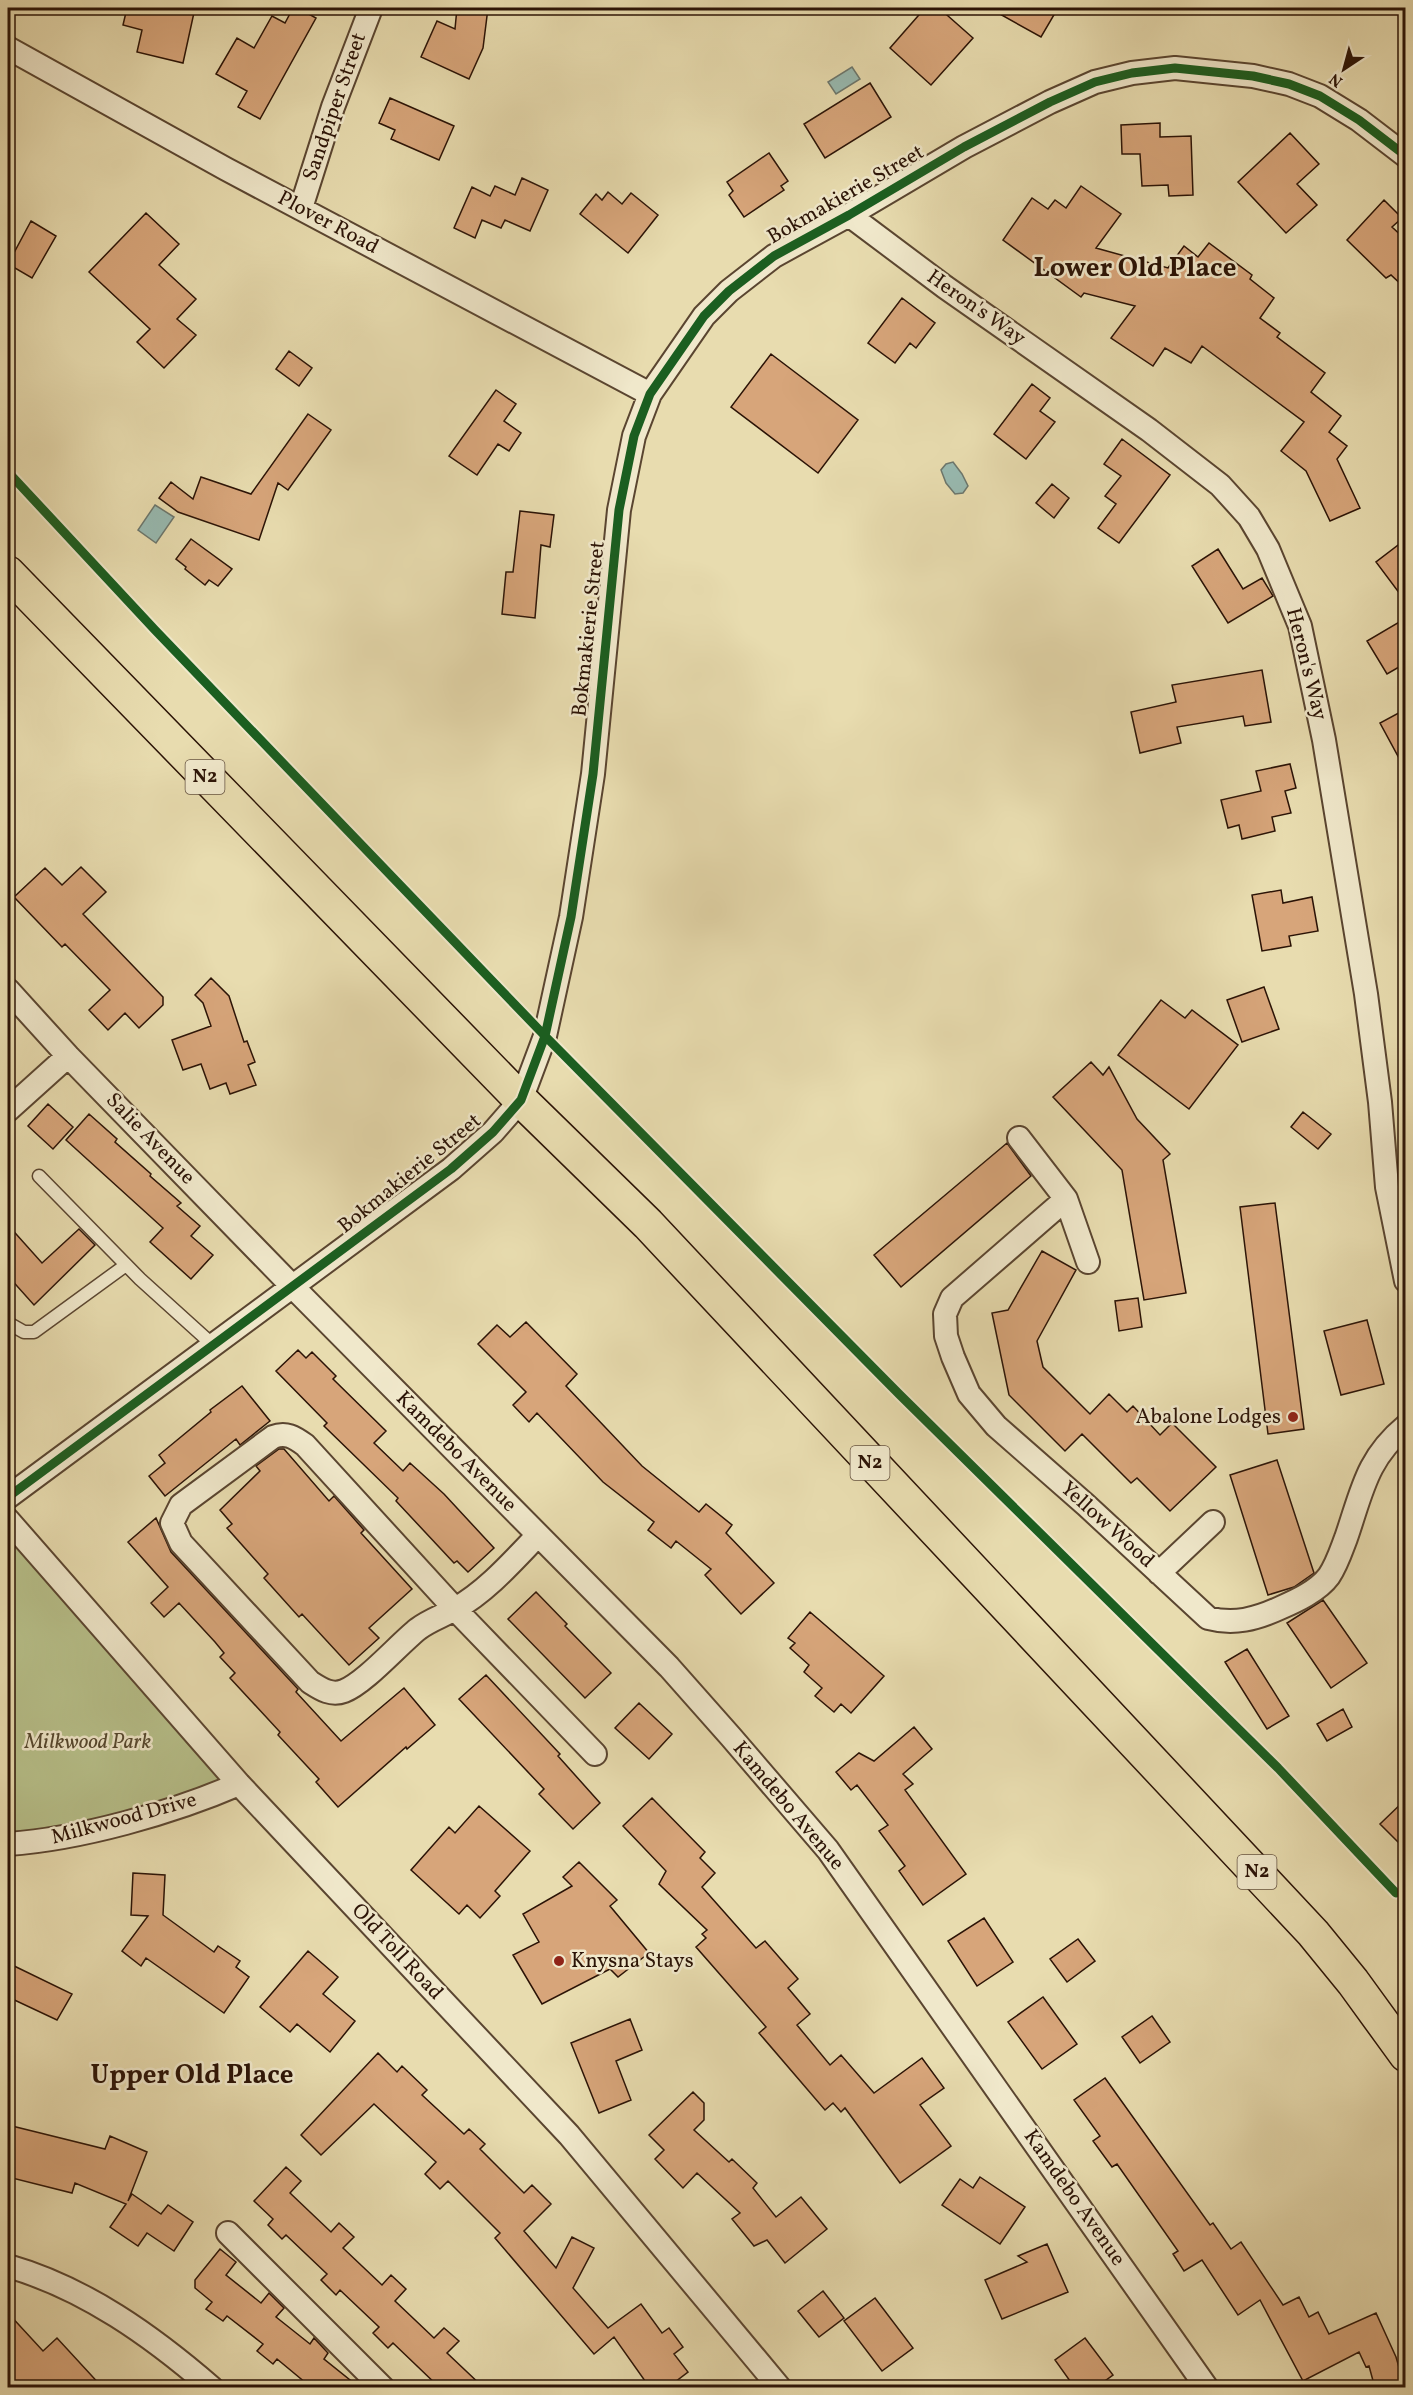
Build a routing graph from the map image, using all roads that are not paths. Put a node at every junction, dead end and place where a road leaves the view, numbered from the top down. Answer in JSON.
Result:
{"nodes":[{"id":1,"x":371,"y":8,"type":"edge"},
{"id":2,"x":8,"y":48,"type":"edge"},
{"id":3,"x":1406,"y":156,"type":"edge"},
{"id":4,"x":301,"y":208,"type":"junction"},
{"id":5,"x":849,"y":215,"type":"junction"},
{"id":6,"x":650,"y":394,"type":"junction"},
{"id":7,"x":8,"y":573,"type":"edge"},
{"id":8,"x":8,"y":990,"type":"edge"},
{"id":9,"x":68,"y":1056,"type":"junction"},
{"id":10,"x":521,"y":1100,"type":"junction"},
{"id":11,"x":8,"y":1110,"type":"edge"},
{"id":12,"x":1019,"y":1138,"type":"dead end"},
{"id":13,"x":39,"y":1176,"type":"dead end"},
{"id":14,"x":1066,"y":1199,"type":"junction"},
{"id":15,"x":1088,"y":1262,"type":"dead end"},
{"id":16,"x":126,"y":1265,"type":"junction"},
{"id":17,"x":1406,"y":1281,"type":"edge"},
{"id":18,"x":293,"y":1287,"type":"junction"},
{"id":19,"x":8,"y":1323,"type":"edge"},
{"id":20,"x":213,"y":1345,"type":"junction"},
{"id":21,"x":1406,"y":1426,"type":"edge"},
{"id":22,"x":8,"y":1497,"type":"edge"},
{"id":23,"x":8,"y":1520,"type":"edge"},
{"id":24,"x":1213,"y":1522,"type":"dead end"},
{"id":25,"x":538,"y":1535,"type":"junction"},
{"id":26,"x":1159,"y":1574,"type":"junction"},
{"id":27,"x":455,"y":1609,"type":"junction"},
{"id":28,"x":595,"y":1754,"type":"dead end"},
{"id":29,"x":238,"y":1784,"type":"junction"},
{"id":30,"x":8,"y":1844,"type":"edge"},
{"id":31,"x":1406,"y":2055,"type":"edge"},
{"id":32,"x":228,"y":2233,"type":"dead end"},
{"id":33,"x":8,"y":2266,"type":"edge"},
{"id":34,"x":212,"y":2388,"type":"edge"},
{"id":35,"x":383,"y":2388,"type":"edge"},
{"id":36,"x":780,"y":2388,"type":"edge"},
{"id":37,"x":1207,"y":2388,"type":"edge"}],
"edges":[{"from":1,"to":4,"type":"street","name":"Sandpiper Street"},
{"from":2,"to":4,"type":"street","name":"Plover Road"},
{"from":3,"to":5,"type":"street","name":"Bokmakierie Street"},
{"from":4,"to":6,"type":"street","name":"Plover Road"},
{"from":5,"to":6,"type":"street","name":"Bokmakierie Street"},
{"from":5,"to":17,"type":"street","name":"Heron's Way"},
{"from":6,"to":10,"type":"street","name":"Bokmakierie Street"},
{"from":7,"to":10,"type":"highway","number":"N2"},
{"from":8,"to":9,"type":"street","name":"Salie Avenue"},
{"from":9,"to":11,"type":"street"},
{"from":9,"to":18,"type":"street","name":"Salie Avenue"},
{"from":10,"to":18,"type":"street","name":"Bokmakierie Street"},
{"from":10,"to":31,"type":"highway","number":"N2"},
{"from":12,"to":14,"type":"street"},
{"from":13,"to":16,"type":"lane"},
{"from":14,"to":15,"type":"street"},
{"from":14,"to":26,"type":"street","name":"Yellow Wood"},
{"from":16,"to":19,"type":"lane"},
{"from":16,"to":20,"type":"lane"},
{"from":18,"to":20,"type":"street","name":"Bokmakierie Street"},
{"from":18,"to":25,"type":"street","name":"Kamdebo Avenue"},
{"from":20,"to":22,"type":"street","name":"Bokmakierie Street"},
{"from":21,"to":26,"type":"street","name":"Yellow Wood"},
{"from":23,"to":29,"type":"street","name":"Old Toll Road"},
{"from":24,"to":26,"type":"street"},
{"from":25,"to":27,"type":"street"},
{"from":25,"to":37,"type":"street","name":"Kamdebo Avenue"},
{"from":27,"to":27,"type":"street"},
{"from":27,"to":28,"type":"street"},
{"from":29,"to":30,"type":"street","name":"Milkwood Drive"},
{"from":29,"to":36,"type":"street","name":"Old Toll Road"},
{"from":32,"to":35,"type":"street"},
{"from":33,"to":34,"type":"street"}]}
